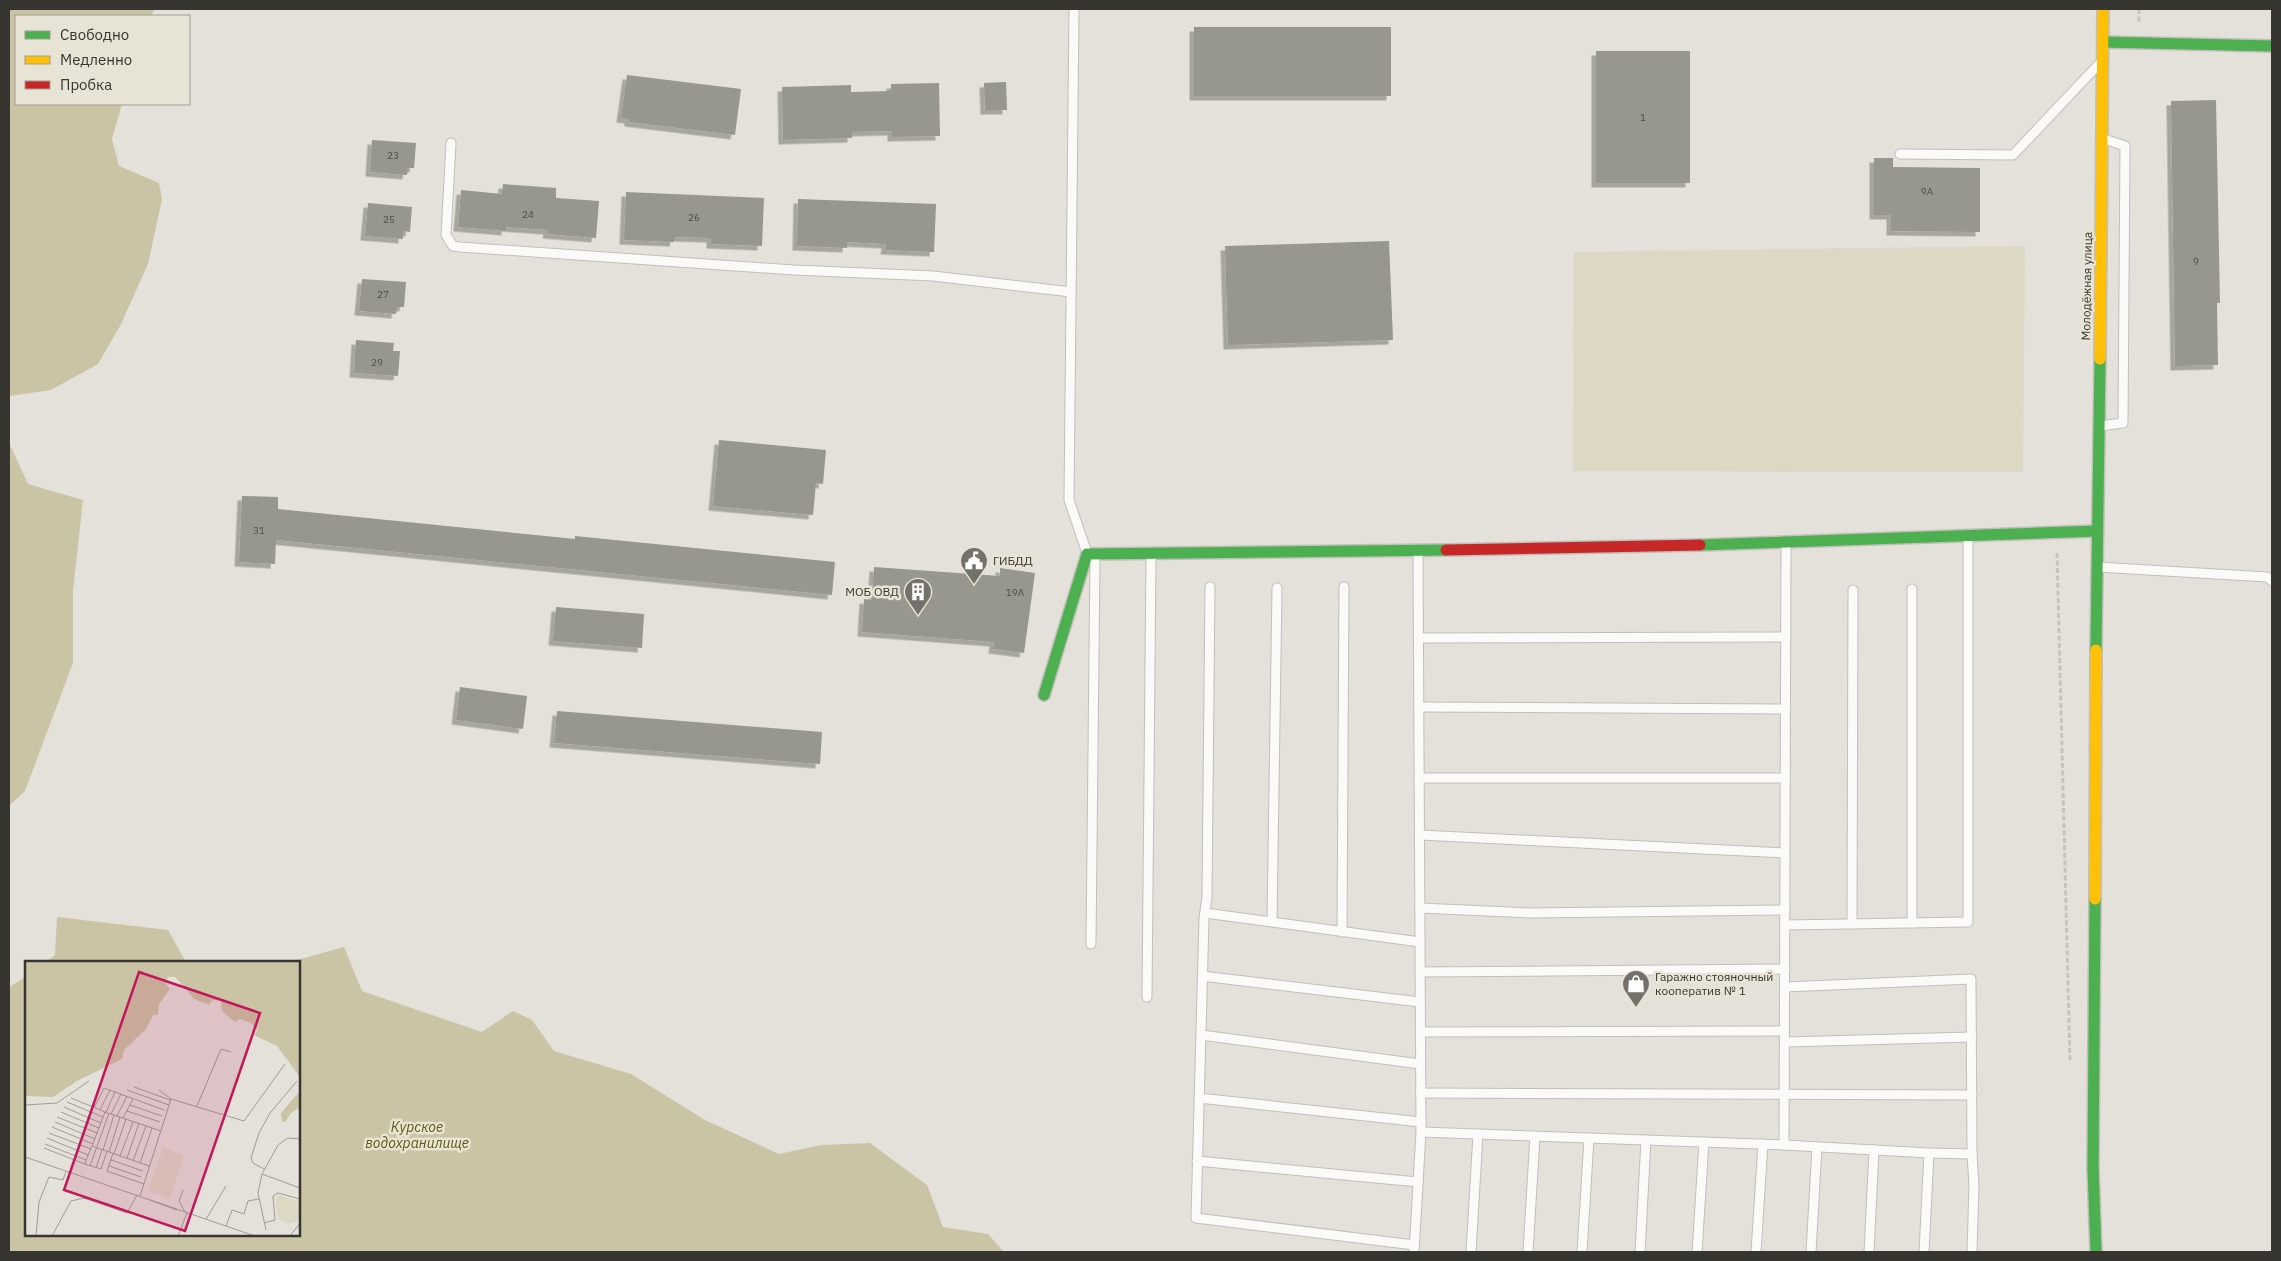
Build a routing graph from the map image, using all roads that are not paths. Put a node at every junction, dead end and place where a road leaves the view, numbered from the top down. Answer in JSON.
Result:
{"nodes":[{"id":1,"x":1074,"y":9,"type":"edge"},
{"id":2,"x":2102,"y":9,"type":"edge"},
{"id":3,"x":2102,"y":42,"type":"junction"},
{"id":4,"x":2272,"y":46,"type":"edge"},
{"id":5,"x":2103,"y":60,"type":"junction"},
{"id":6,"x":2103,"y":138,"type":"junction"},
{"id":7,"x":451,"y":143,"type":"dead end"},
{"id":8,"x":1900,"y":154,"type":"dead end"},
{"id":9,"x":1071,"y":292,"type":"junction"},
{"id":10,"x":2099,"y":426,"type":"junction"},
{"id":11,"x":2097,"y":531,"type":"junction"},
{"id":12,"x":1968,"y":538,"type":"junction"},
{"id":13,"x":1786,"y":543,"type":"junction"},
{"id":14,"x":1418,"y":550,"type":"junction"},
{"id":15,"x":1151,"y":553,"type":"junction"},
{"id":16,"x":1091,"y":554,"type":"junction"},
{"id":17,"x":2097,"y":567,"type":"junction"},
{"id":18,"x":2272,"y":581,"type":"edge"},
{"id":19,"x":1344,"y":586,"type":"dead end"},
{"id":20,"x":1210,"y":587,"type":"dead end"},
{"id":21,"x":1277,"y":588,"type":"dead end"},
{"id":22,"x":1912,"y":589,"type":"dead end"},
{"id":23,"x":1853,"y":590,"type":"dead end"},
{"id":24,"x":1786,"y":637,"type":"junction"},
{"id":25,"x":1419,"y":638,"type":"junction"},
{"id":26,"x":1044,"y":695,"type":"dead end"},
{"id":27,"x":1419,"y":707,"type":"junction"},
{"id":28,"x":1786,"y":709,"type":"junction"},
{"id":29,"x":1419,"y":778,"type":"junction"},
{"id":30,"x":1786,"y":778,"type":"junction"},
{"id":31,"x":1420,"y":835,"type":"junction"},
{"id":32,"x":1785,"y":854,"type":"junction"},
{"id":33,"x":1420,"y":908,"type":"junction"},
{"id":34,"x":1785,"y":910,"type":"junction"},
{"id":35,"x":1205,"y":913,"type":"junction"},
{"id":36,"x":1272,"y":922,"type":"junction"},
{"id":37,"x":1912,"y":923,"type":"junction"},
{"id":38,"x":1852,"y":924,"type":"junction"},
{"id":39,"x":1785,"y":926,"type":"junction"},
{"id":40,"x":1342,"y":932,"type":"junction"},
{"id":41,"x":1420,"y":942,"type":"junction"},
{"id":42,"x":1091,"y":944,"type":"dead end"},
{"id":43,"x":1785,"y":969,"type":"junction"},
{"id":44,"x":1420,"y":972,"type":"junction"},
{"id":45,"x":1202,"y":976,"type":"junction"},
{"id":46,"x":1785,"y":987,"type":"junction"},
{"id":47,"x":1147,"y":998,"type":"dead end"},
{"id":48,"x":1420,"y":1002,"type":"junction"},
{"id":49,"x":1784,"y":1031,"type":"junction"},
{"id":50,"x":1420,"y":1032,"type":"junction"},
{"id":51,"x":1201,"y":1035,"type":"junction"},
{"id":52,"x":1972,"y":1037,"type":"junction"},
{"id":53,"x":1784,"y":1042,"type":"junction"},
{"id":54,"x":1420,"y":1064,"type":"junction"},
{"id":55,"x":1420,"y":1093,"type":"junction"},
{"id":56,"x":1784,"y":1094,"type":"junction"},
{"id":57,"x":1972,"y":1095,"type":"junction"},
{"id":58,"x":1199,"y":1098,"type":"junction"},
{"id":59,"x":1421,"y":1122,"type":"junction"},
{"id":60,"x":1421,"y":1132,"type":"junction"},
{"id":61,"x":1478,"y":1134,"type":"junction"},
{"id":62,"x":1535,"y":1136,"type":"junction"},
{"id":63,"x":1589,"y":1138,"type":"junction"},
{"id":64,"x":1646,"y":1140,"type":"junction"},
{"id":65,"x":1704,"y":1142,"type":"junction"},
{"id":66,"x":1763,"y":1144,"type":"junction"},
{"id":67,"x":1784,"y":1145,"type":"junction"},
{"id":68,"x":1817,"y":1147,"type":"junction"},
{"id":69,"x":1874,"y":1150,"type":"junction"},
{"id":70,"x":1929,"y":1153,"type":"junction"},
{"id":71,"x":1972,"y":1154,"type":"junction"},
{"id":72,"x":1197,"y":1161,"type":"junction"},
{"id":73,"x":1418,"y":1182,"type":"junction"},
{"id":74,"x":1414,"y":1249,"type":"edge"},
{"id":75,"x":1471,"y":1252,"type":"edge"},
{"id":76,"x":1528,"y":1252,"type":"edge"},
{"id":77,"x":1582,"y":1252,"type":"edge"},
{"id":78,"x":1640,"y":1252,"type":"edge"},
{"id":79,"x":1697,"y":1252,"type":"edge"},
{"id":80,"x":1756,"y":1252,"type":"edge"},
{"id":81,"x":1811,"y":1252,"type":"edge"},
{"id":82,"x":1869,"y":1252,"type":"edge"},
{"id":83,"x":1924,"y":1252,"type":"edge"},
{"id":84,"x":1972,"y":1252,"type":"edge"},
{"id":85,"x":2096,"y":1252,"type":"edge"}],
"edges":[{"from":1,"to":9,"type":"lane"},
{"from":2,"to":3,"type":"street","name":"Молодёжная улица"},
{"from":3,"to":4,"type":"street"},
{"from":3,"to":5,"type":"street","name":"Молодёжная улица"},
{"from":5,"to":6,"type":"street","name":"Молодёжная улица"},
{"from":5,"to":8,"type":"lane"},
{"from":6,"to":10,"type":"street","name":"Молодёжная улица"},
{"from":6,"to":10,"type":"lane"},
{"from":7,"to":9,"type":"lane"},
{"from":9,"to":16,"type":"lane"},
{"from":10,"to":11,"type":"street","name":"Молодёжная улица"},
{"from":11,"to":12,"type":"street"},
{"from":11,"to":17,"type":"street","name":"Молодёжная улица"},
{"from":12,"to":13,"type":"street"},
{"from":12,"to":37,"type":"lane"},
{"from":13,"to":14,"type":"street"},
{"from":13,"to":24,"type":"lane"},
{"from":14,"to":15,"type":"street"},
{"from":14,"to":25,"type":"lane"},
{"from":15,"to":16,"type":"street"},
{"from":15,"to":47,"type":"lane"},
{"from":16,"to":26,"type":"street"},
{"from":16,"to":42,"type":"lane"},
{"from":17,"to":18,"type":"lane"},
{"from":17,"to":85,"type":"street","name":"Молодёжная улица"},
{"from":19,"to":40,"type":"lane"},
{"from":20,"to":35,"type":"lane"},
{"from":21,"to":36,"type":"lane"},
{"from":22,"to":37,"type":"lane"},
{"from":23,"to":38,"type":"lane"},
{"from":24,"to":25,"type":"lane"},
{"from":24,"to":28,"type":"lane"},
{"from":25,"to":27,"type":"lane"},
{"from":27,"to":28,"type":"lane"},
{"from":27,"to":29,"type":"lane"},
{"from":28,"to":30,"type":"lane"},
{"from":29,"to":30,"type":"lane"},
{"from":29,"to":31,"type":"lane"},
{"from":30,"to":32,"type":"lane"},
{"from":31,"to":32,"type":"lane"},
{"from":31,"to":33,"type":"lane"},
{"from":32,"to":34,"type":"lane"},
{"from":33,"to":34,"type":"lane"},
{"from":33,"to":41,"type":"lane"},
{"from":34,"to":39,"type":"lane"},
{"from":35,"to":36,"type":"lane"},
{"from":35,"to":45,"type":"lane"},
{"from":36,"to":40,"type":"lane"},
{"from":37,"to":38,"type":"lane"},
{"from":38,"to":39,"type":"lane"},
{"from":39,"to":43,"type":"lane"},
{"from":40,"to":41,"type":"lane"},
{"from":41,"to":44,"type":"lane"},
{"from":43,"to":44,"type":"lane"},
{"from":43,"to":46,"type":"lane"},
{"from":44,"to":48,"type":"lane"},
{"from":45,"to":48,"type":"lane"},
{"from":45,"to":51,"type":"lane"},
{"from":46,"to":49,"type":"lane"},
{"from":46,"to":52,"type":"lane"},
{"from":48,"to":50,"type":"lane"},
{"from":49,"to":50,"type":"lane"},
{"from":49,"to":53,"type":"lane"},
{"from":50,"to":54,"type":"lane"},
{"from":51,"to":54,"type":"lane"},
{"from":51,"to":58,"type":"lane"},
{"from":52,"to":53,"type":"lane"},
{"from":52,"to":57,"type":"lane"},
{"from":53,"to":56,"type":"lane"},
{"from":54,"to":55,"type":"lane"},
{"from":55,"to":56,"type":"lane"},
{"from":55,"to":59,"type":"lane"},
{"from":56,"to":57,"type":"lane"},
{"from":56,"to":67,"type":"lane"},
{"from":57,"to":71,"type":"lane"},
{"from":58,"to":59,"type":"lane"},
{"from":58,"to":72,"type":"lane"},
{"from":59,"to":60,"type":"lane"},
{"from":60,"to":61,"type":"lane"},
{"from":60,"to":73,"type":"lane"},
{"from":61,"to":62,"type":"lane"},
{"from":61,"to":75,"type":"lane"},
{"from":62,"to":63,"type":"lane"},
{"from":62,"to":76,"type":"lane"},
{"from":63,"to":64,"type":"lane"},
{"from":63,"to":77,"type":"lane"},
{"from":64,"to":65,"type":"lane"},
{"from":64,"to":78,"type":"lane"},
{"from":65,"to":66,"type":"lane"},
{"from":65,"to":79,"type":"lane"},
{"from":66,"to":67,"type":"lane"},
{"from":66,"to":80,"type":"lane"},
{"from":67,"to":68,"type":"lane"},
{"from":68,"to":69,"type":"lane"},
{"from":68,"to":81,"type":"lane"},
{"from":69,"to":70,"type":"lane"},
{"from":69,"to":82,"type":"lane"},
{"from":70,"to":71,"type":"lane"},
{"from":70,"to":83,"type":"lane"},
{"from":71,"to":84,"type":"lane"},
{"from":72,"to":73,"type":"lane"},
{"from":72,"to":74,"type":"lane"},
{"from":73,"to":74,"type":"lane"}]}
